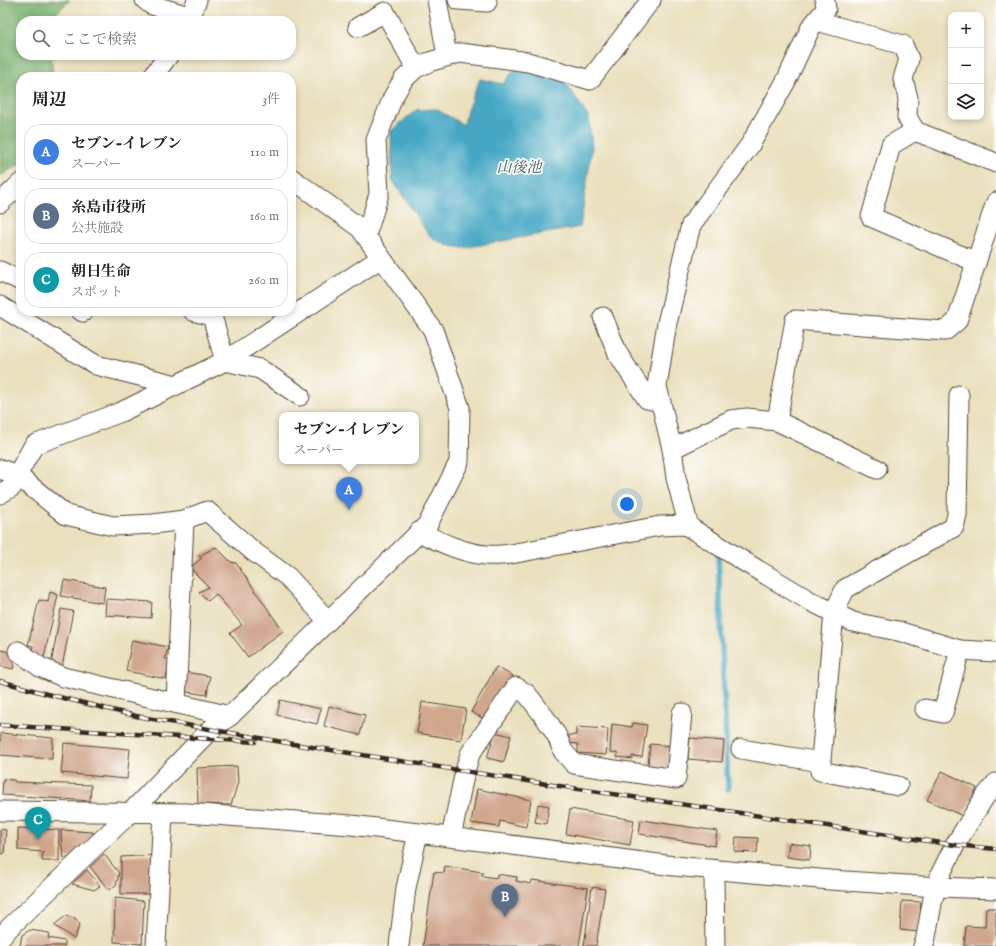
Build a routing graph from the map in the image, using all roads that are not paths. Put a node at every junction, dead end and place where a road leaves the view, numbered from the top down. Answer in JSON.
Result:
{"nodes":[{"id":1,"x":145,"y":0,"type":"edge"},
{"id":2,"x":437,"y":0,"type":"edge"},
{"id":3,"x":458,"y":0,"type":"edge"},
{"id":4,"x":651,"y":0,"type":"edge"},
{"id":5,"x":825,"y":0,"type":"edge"},
{"id":6,"x":487,"y":2,"type":"dead end"},
{"id":7,"x":193,"y":13,"type":"edge"},
{"id":8,"x":817,"y":21,"type":"junction"},
{"id":9,"x":358,"y":27,"type":"dead end"},
{"id":10,"x":447,"y":56,"type":"junction"},
{"id":11,"x":166,"y":60,"type":"edge"},
{"id":12,"x":416,"y":68,"type":"junction"},
{"id":13,"x":158,"y":72,"type":"edge"},
{"id":14,"x":915,"y":131,"type":"junction"},
{"id":15,"x":996,"y":162,"type":"edge"},
{"id":16,"x":296,"y":182,"type":"edge"},
{"id":17,"x":16,"y":188,"type":"edge"},
{"id":18,"x":996,"y":202,"type":"edge"},
{"id":19,"x":0,"y":203,"type":"edge"},
{"id":20,"x":366,"y":236,"type":"junction"},
{"id":21,"x":381,"y":258,"type":"junction"},
{"id":22,"x":976,"y":262,"type":"junction"},
{"id":23,"x":0,"y":271,"type":"edge"},
{"id":24,"x":16,"y":279,"type":"edge"},
{"id":25,"x":0,"y":306,"type":"edge"},
{"id":26,"x":296,"y":314,"type":"edge"},
{"id":27,"x":16,"y":316,"type":"edge"},
{"id":28,"x":16,"y":316,"type":"edge"},
{"id":29,"x":212,"y":316,"type":"edge"},
{"id":30,"x":294,"y":316,"type":"edge"},
{"id":31,"x":603,"y":317,"type":"dead end"},
{"id":32,"x":226,"y":361,"type":"junction"},
{"id":33,"x":176,"y":385,"type":"junction"},
{"id":34,"x":959,"y":395,"type":"dead end"},
{"id":35,"x":300,"y":396,"type":"dead end"},
{"id":36,"x":661,"y":402,"type":"junction"},
{"id":37,"x":777,"y":421,"type":"junction"},
{"id":38,"x":672,"y":449,"type":"junction"},
{"id":39,"x":877,"y":469,"type":"dead end"},
{"id":40,"x":8,"y":472,"type":"edge"},
{"id":41,"x":0,"y":494,"type":"edge"},
{"id":42,"x":184,"y":520,"type":"junction"},
{"id":43,"x":689,"y":527,"type":"junction"},
{"id":44,"x":419,"y":532,"type":"junction"},
{"id":45,"x":834,"y":613,"type":"junction"},
{"id":46,"x":328,"y":621,"type":"junction"},
{"id":47,"x":960,"y":650,"type":"junction"},
{"id":48,"x":18,"y":651,"type":"dead end"},
{"id":49,"x":996,"y":652,"type":"edge"},
{"id":50,"x":176,"y":704,"type":"junction"},
{"id":51,"x":925,"y":710,"type":"dead end"},
{"id":52,"x":682,"y":712,"type":"dead end"},
{"id":53,"x":230,"y":716,"type":"junction"},
{"id":54,"x":741,"y":749,"type":"dead end"},
{"id":55,"x":821,"y":762,"type":"junction"},
{"id":56,"x":996,"y":783,"type":"edge"},
{"id":57,"x":898,"y":786,"type":"dead end"},
{"id":58,"x":0,"y":811,"type":"edge"},
{"id":59,"x":130,"y":813,"type":"junction"},
{"id":60,"x":163,"y":813,"type":"junction"},
{"id":61,"x":418,"y":833,"type":"junction"},
{"id":62,"x":451,"y":837,"type":"junction"},
{"id":63,"x":715,"y":870,"type":"junction"},
{"id":64,"x":937,"y":887,"type":"junction"},
{"id":65,"x":996,"y":890,"type":"edge"},
{"id":66,"x":0,"y":939,"type":"edge"},
{"id":67,"x":928,"y":945,"type":"edge"},
{"id":68,"x":156,"y":946,"type":"edge"},
{"id":69,"x":399,"y":946,"type":"edge"},
{"id":70,"x":715,"y":946,"type":"edge"}],
"edges":[{"from":1,"to":7,"type":"street"},
{"from":2,"to":10,"type":"street"},
{"from":3,"to":6,"type":"street"},
{"from":4,"to":10,"type":"street"},
{"from":5,"to":8,"type":"street"},
{"from":8,"to":14,"type":"street"},
{"from":8,"to":36,"type":"street"},
{"from":9,"to":12,"type":"street"},
{"from":10,"to":12,"type":"street"},
{"from":11,"to":13,"type":"street"},
{"from":12,"to":20,"type":"street"},
{"from":14,"to":15,"type":"street"},
{"from":14,"to":22,"type":"street"},
{"from":16,"to":20,"type":"street"},
{"from":17,"to":19,"type":"street"},
{"from":18,"to":22,"type":"street"},
{"from":20,"to":21,"type":"street"},
{"from":21,"to":26,"type":"street"},
{"from":21,"to":44,"type":"street"},
{"from":22,"to":37,"type":"street"},
{"from":23,"to":24,"type":"street"},
{"from":25,"to":28,"type":"street"},
{"from":27,"to":33,"type":"street"},
{"from":29,"to":32,"type":"street"},
{"from":30,"to":32,"type":"street"},
{"from":31,"to":36,"type":"street"},
{"from":32,"to":33,"type":"street"},
{"from":32,"to":35,"type":"street"},
{"from":33,"to":40,"type":"street"},
{"from":34,"to":45,"type":"street"},
{"from":36,"to":38,"type":"street"},
{"from":37,"to":38,"type":"street"},
{"from":37,"to":39,"type":"street"},
{"from":38,"to":43,"type":"street"},
{"from":40,"to":41,"type":"street"},
{"from":40,"to":42,"type":"street"},
{"from":42,"to":46,"type":"street"},
{"from":42,"to":50,"type":"street"},
{"from":43,"to":44,"type":"street"},
{"from":43,"to":45,"type":"street"},
{"from":44,"to":46,"type":"street"},
{"from":45,"to":47,"type":"street"},
{"from":45,"to":55,"type":"street"},
{"from":46,"to":53,"type":"street"},
{"from":47,"to":49,"type":"street"},
{"from":47,"to":51,"type":"street"},
{"from":48,"to":50,"type":"street"},
{"from":50,"to":53,"type":"street"},
{"from":52,"to":62,"type":"street"},
{"from":53,"to":59,"type":"street"},
{"from":54,"to":55,"type":"street"},
{"from":55,"to":57,"type":"street"},
{"from":56,"to":64,"type":"street"},
{"from":58,"to":59,"type":"street"},
{"from":59,"to":60,"type":"street"},
{"from":59,"to":66,"type":"street"},
{"from":60,"to":61,"type":"street"},
{"from":60,"to":68,"type":"street"},
{"from":61,"to":62,"type":"street"},
{"from":61,"to":69,"type":"street"},
{"from":62,"to":63,"type":"street"},
{"from":63,"to":64,"type":"street"},
{"from":63,"to":70,"type":"street"},
{"from":64,"to":65,"type":"street"},
{"from":64,"to":67,"type":"street"}]}
